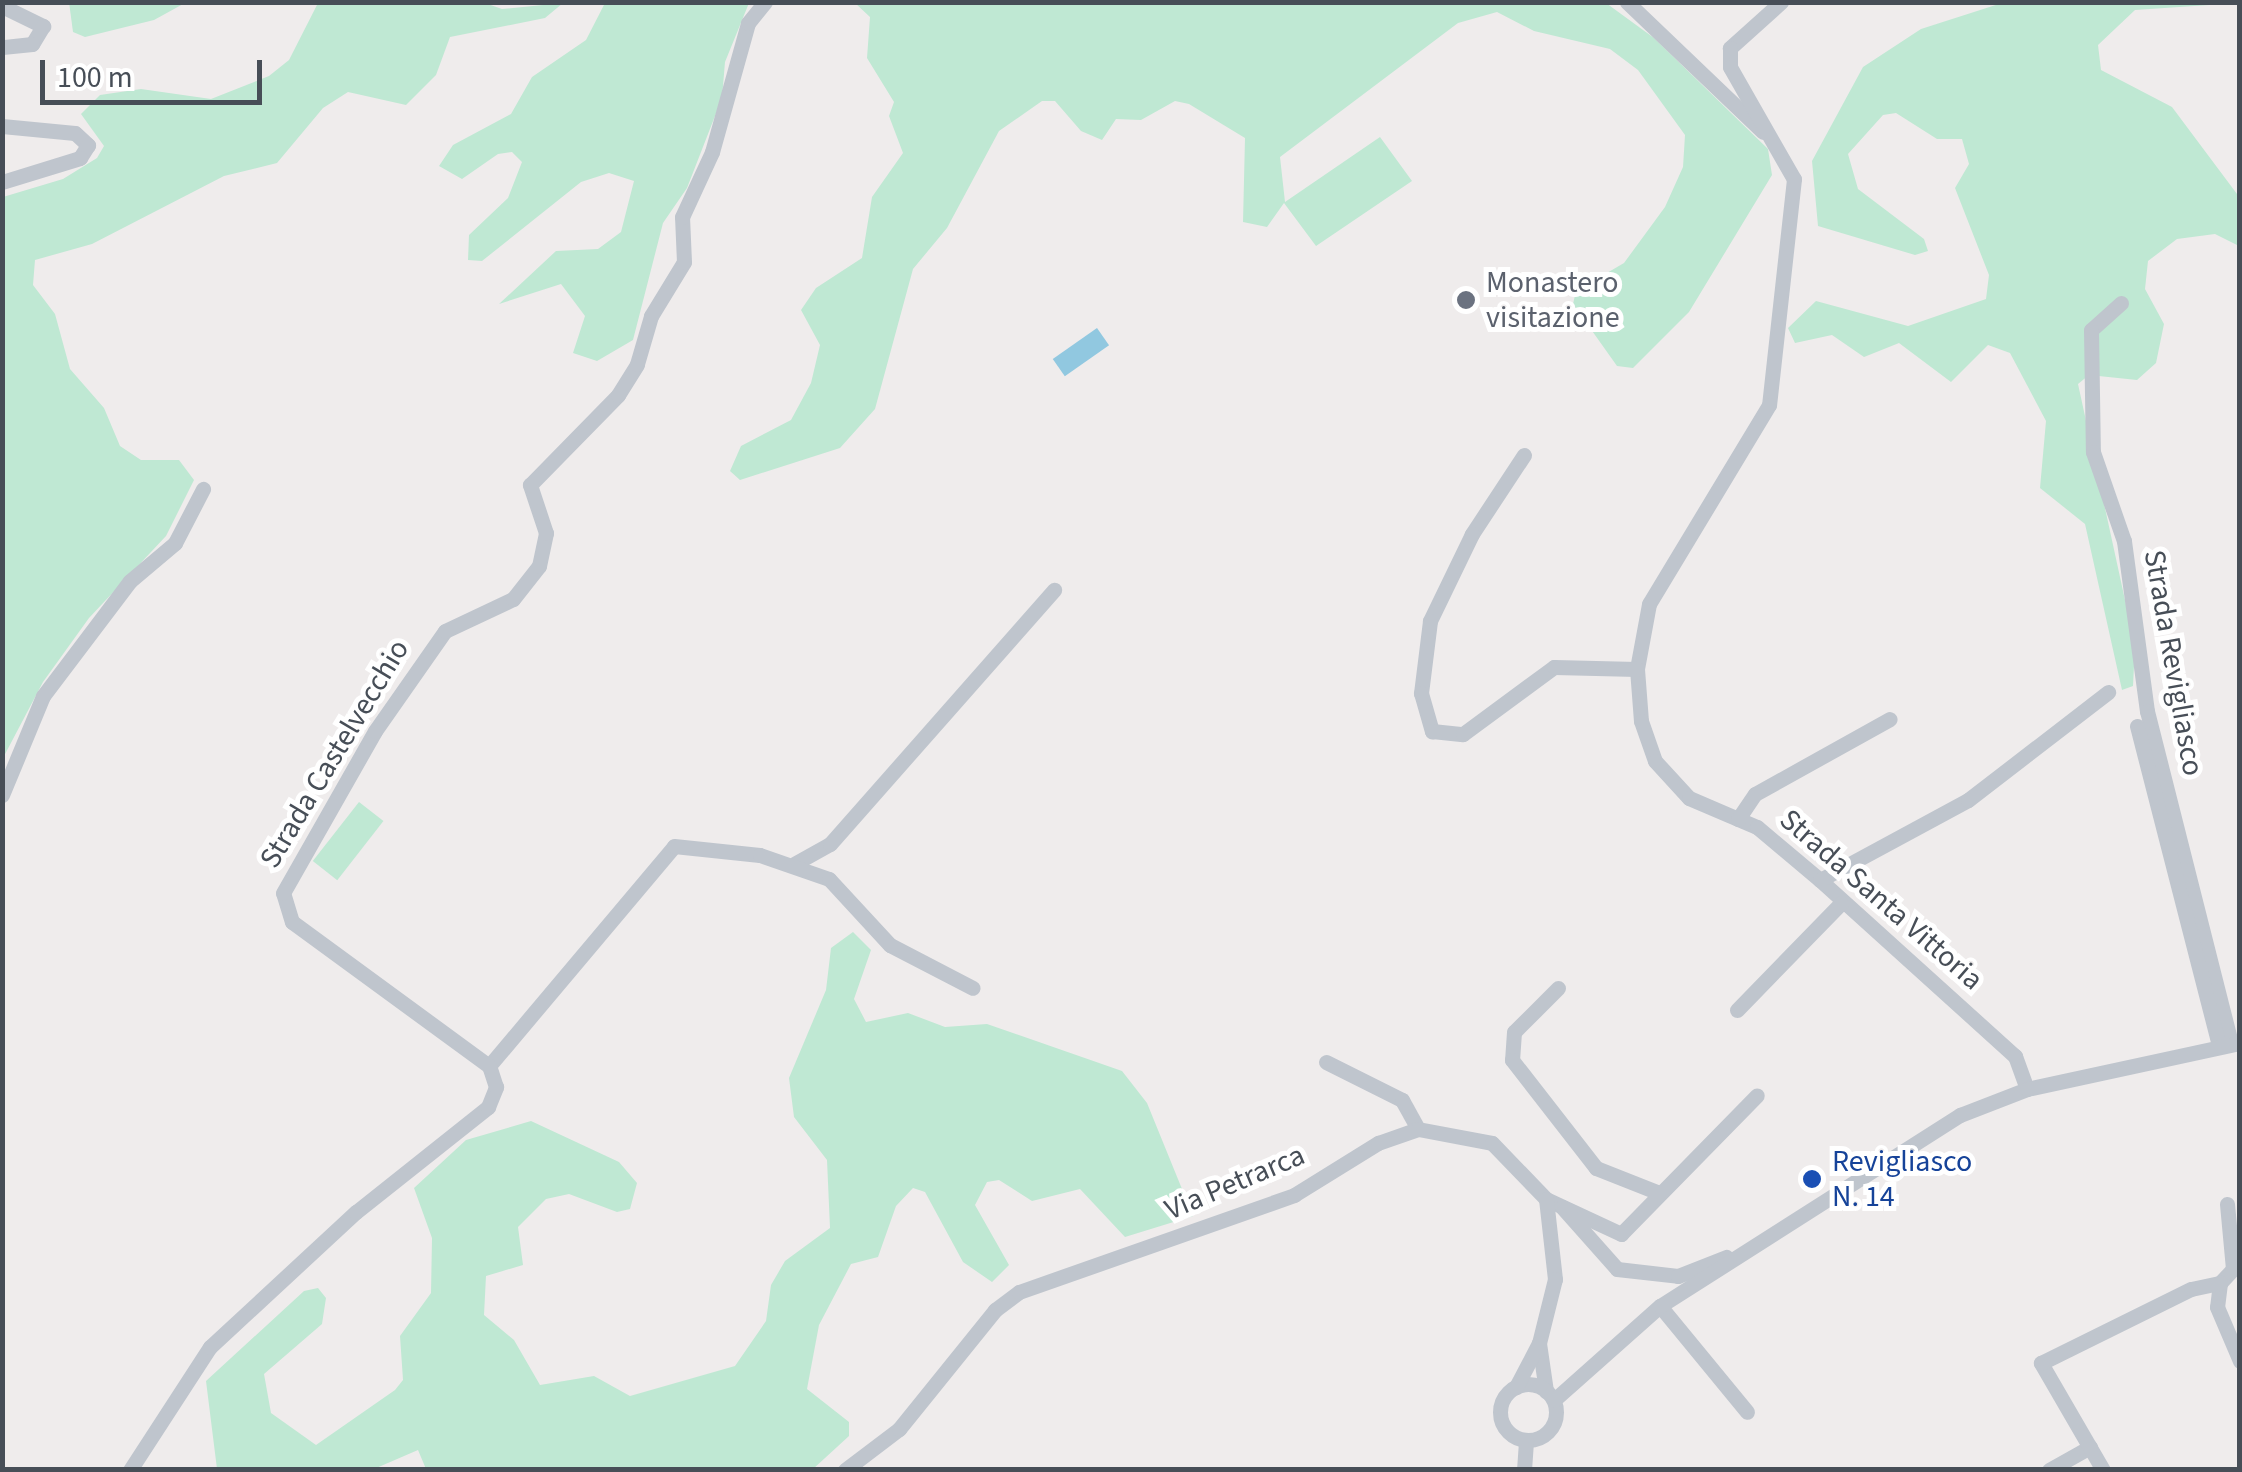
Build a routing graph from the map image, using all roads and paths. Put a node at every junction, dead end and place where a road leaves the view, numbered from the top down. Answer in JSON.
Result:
{"nodes":[{"id":1,"x":765,"y":2,"type":"edge"},
{"id":2,"x":1626,"y":2,"type":"edge"},
{"id":3,"x":1780,"y":2,"type":"edge"},
{"id":4,"x":2,"y":6,"type":"edge"},
{"id":5,"x":2,"y":47,"type":"edge"},
{"id":6,"x":2,"y":126,"type":"edge"},
{"id":7,"x":1777,"y":144,"type":"junction"},
{"id":8,"x":2,"y":182,"type":"edge"},
{"id":9,"x":2120,"y":302,"type":"dead end"},
{"id":10,"x":1524,"y":455,"type":"dead end"},
{"id":11,"x":203,"y":489,"type":"dead end"},
{"id":12,"x":1054,"y":590,"type":"dead end"},
{"id":13,"x":1637,"y":669,"type":"junction"},
{"id":14,"x":2108,"y":692,"type":"dead end"},
{"id":15,"x":1890,"y":719,"type":"dead end"},
{"id":16,"x":2137,"y":726,"type":"dead end"},
{"id":17,"x":2,"y":795,"type":"edge"},
{"id":18,"x":1738,"y":819,"type":"junction"},
{"id":19,"x":794,"y":864,"type":"junction"},
{"id":20,"x":1820,"y":880,"type":"junction"},
{"id":21,"x":1840,"y":903,"type":"junction"},
{"id":22,"x":973,"y":988,"type":"dead end"},
{"id":23,"x":1558,"y":988,"type":"dead end"},
{"id":24,"x":1737,"y":1010,"type":"dead end"},
{"id":25,"x":2230,"y":1044,"type":"edge"},
{"id":26,"x":1326,"y":1062,"type":"dead end"},
{"id":27,"x":489,"y":1066,"type":"junction"},
{"id":28,"x":2028,"y":1089,"type":"junction"},
{"id":29,"x":1758,"y":1096,"type":"dead end"},
{"id":30,"x":1418,"y":1130,"type":"junction"},
{"id":31,"x":1657,"y":1192,"type":"junction"},
{"id":32,"x":1546,"y":1199,"type":"junction"},
{"id":33,"x":2227,"y":1204,"type":"dead end"},
{"id":34,"x":1562,"y":1207,"type":"junction"},
{"id":35,"x":1757,"y":1244,"type":"junction"},
{"id":36,"x":2220,"y":1282,"type":"junction"},
{"id":37,"x":1660,"y":1306,"type":"junction"},
{"id":38,"x":1539,"y":1343,"type":"junction"},
{"id":39,"x":2240,"y":1361,"type":"edge"},
{"id":40,"x":1516,"y":1387,"type":"junction"},
{"id":41,"x":1550,"y":1395,"type":"junction"},
{"id":42,"x":1747,"y":1412,"type":"dead end"},
{"id":43,"x":1526,"y":1440,"type":"junction"},
{"id":44,"x":2090,"y":1448,"type":"junction"},
{"id":45,"x":130,"y":1470,"type":"edge"},
{"id":46,"x":845,"y":1470,"type":"edge"},
{"id":47,"x":1524,"y":1470,"type":"edge"},
{"id":48,"x":2048,"y":1470,"type":"edge"},
{"id":49,"x":2103,"y":1470,"type":"edge"}],
"edges":[{"from":1,"to":27,"type":"street","name":"Strada Castelvecchio"},
{"from":2,"to":7,"type":"street","name":"Strada Santa Vittoria"},
{"from":3,"to":7,"type":"street","name":"Strada Santa Vittoria"},
{"from":4,"to":5,"type":"street"},
{"from":6,"to":8,"type":"street"},
{"from":7,"to":13,"type":"street","name":"Strada Santa Vittoria"},
{"from":9,"to":25,"type":"street","name":"Strada Revigliasco"},
{"from":10,"to":13,"type":"street"},
{"from":11,"to":17,"type":"street"},
{"from":12,"to":19,"type":"street"},
{"from":13,"to":18,"type":"street","name":"Strada Santa Vittoria"},
{"from":14,"to":20,"type":"street"},
{"from":15,"to":18,"type":"street"},
{"from":16,"to":25,"type":"street","name":"Strada Revigliasco"},
{"from":18,"to":20,"type":"street","name":"Strada Santa Vittoria"},
{"from":19,"to":22,"type":"street"},
{"from":19,"to":27,"type":"street"},
{"from":20,"to":21,"type":"street","name":"Strada Santa Vittoria"},
{"from":21,"to":24,"type":"street"},
{"from":21,"to":28,"type":"street","name":"Strada Santa Vittoria"},
{"from":23,"to":31,"type":"street"},
{"from":25,"to":28,"type":"street"},
{"from":26,"to":30,"type":"street"},
{"from":27,"to":45,"type":"street"},
{"from":28,"to":35,"type":"street"},
{"from":29,"to":31,"type":"street"},
{"from":30,"to":32,"type":"street"},
{"from":30,"to":46,"type":"street","name":"Via Petrarca"},
{"from":31,"to":34,"type":"street"},
{"from":32,"to":34,"type":"street"},
{"from":32,"to":38,"type":"street"},
{"from":33,"to":36,"type":"street"},
{"from":34,"to":35,"type":"street"},
{"from":35,"to":37,"type":"street"},
{"from":36,"to":39,"type":"street"},
{"from":36,"to":44,"type":"street"},
{"from":37,"to":41,"type":"street"},
{"from":37,"to":42,"type":"street"},
{"from":38,"to":40,"type":"street"},
{"from":38,"to":41,"type":"street"},
{"from":40,"to":41,"type":"street"},
{"from":40,"to":43,"type":"street"},
{"from":41,"to":43,"type":"street"},
{"from":43,"to":47,"type":"street"},
{"from":44,"to":48,"type":"street"},
{"from":44,"to":49,"type":"street"}]}
